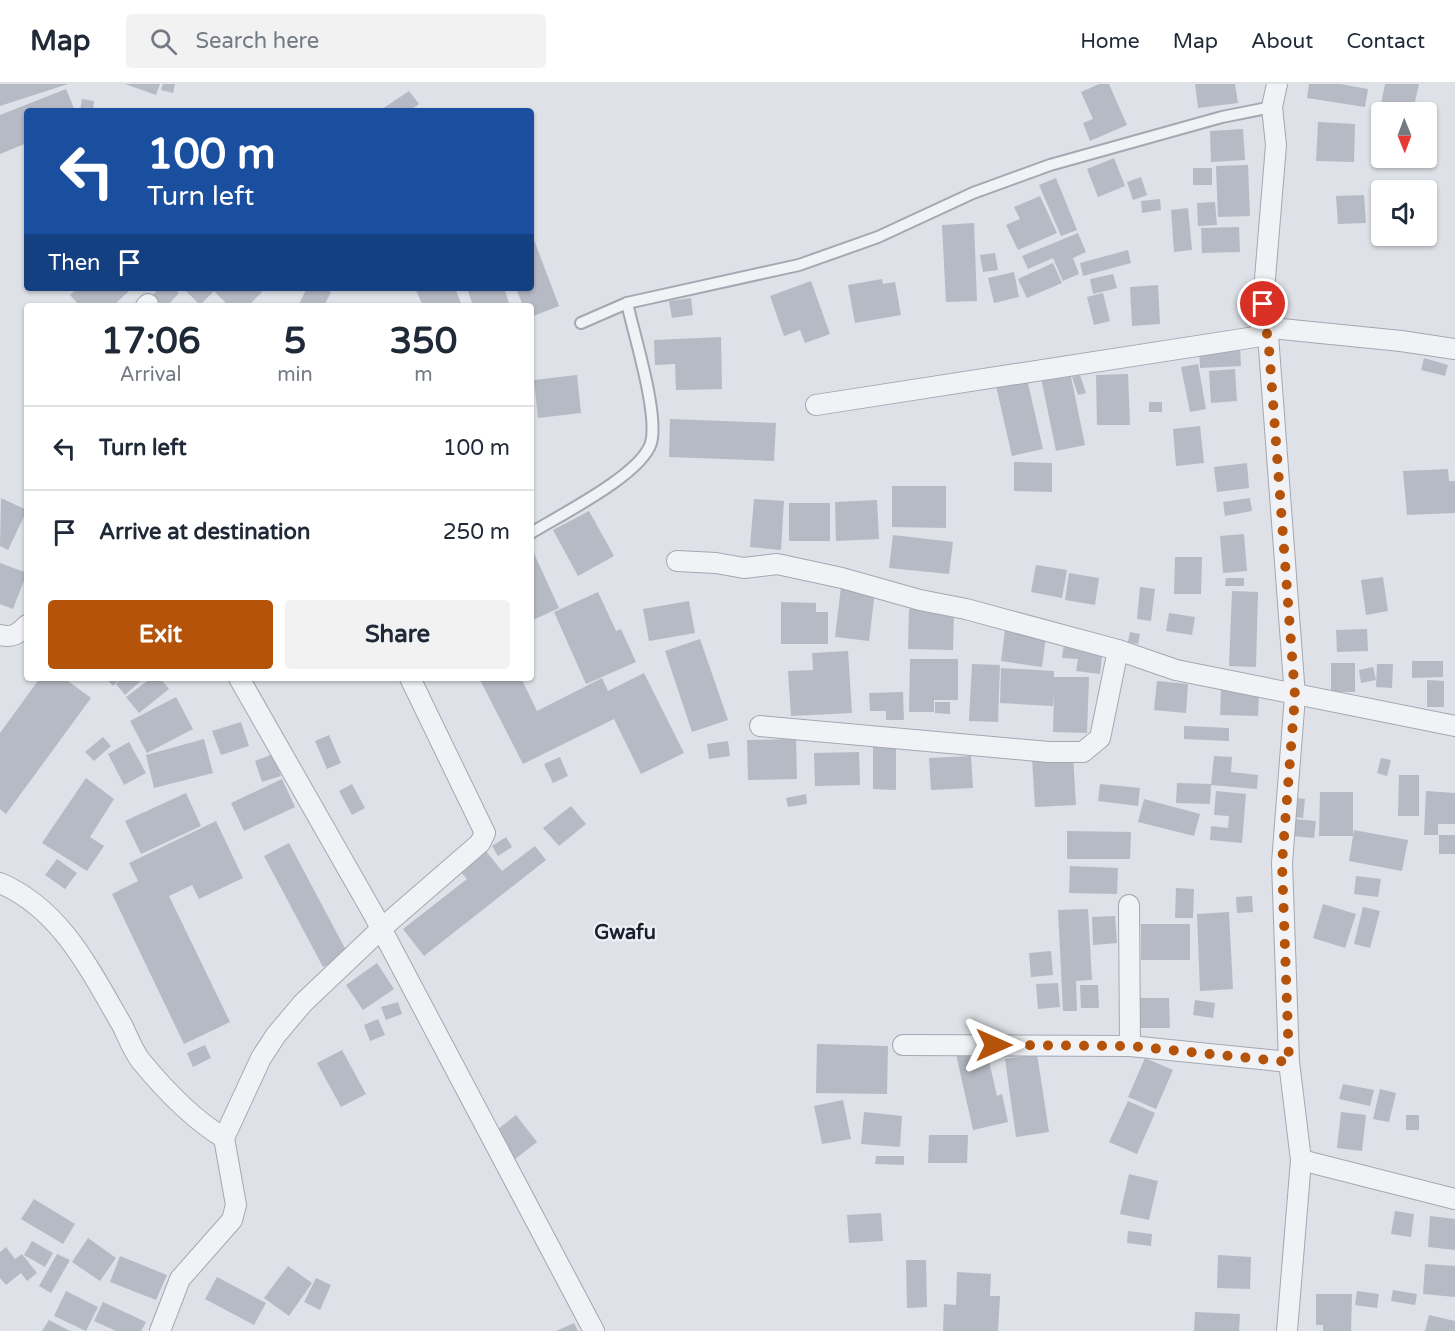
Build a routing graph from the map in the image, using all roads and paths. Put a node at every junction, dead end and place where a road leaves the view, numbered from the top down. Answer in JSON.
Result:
{"nodes":[{"id":1,"x":1277,"y":84,"type":"edge"},
{"id":2,"x":1272,"y":107,"type":"junction"},
{"id":3,"x":627,"y":303,"type":"junction"},
{"id":4,"x":582,"y":323,"type":"dead end"},
{"id":5,"x":1265,"y":331,"type":"junction"},
{"id":6,"x":1455,"y":349,"type":"edge"},
{"id":7,"x":816,"y":405,"type":"dead end"},
{"id":8,"x":534,"y":531,"type":"edge"},
{"id":9,"x":677,"y":561,"type":"dead end"},
{"id":10,"x":24,"y":629,"type":"edge"},
{"id":11,"x":0,"y":635,"type":"edge"},
{"id":12,"x":1118,"y":650,"type":"junction"},
{"id":13,"x":241,"y":681,"type":"edge"},
{"id":14,"x":411,"y":681,"type":"edge"},
{"id":15,"x":1295,"y":696,"type":"junction"},
{"id":16,"x":760,"y":726,"type":"dead end"},
{"id":17,"x":1455,"y":726,"type":"edge"},
{"id":18,"x":0,"y":883,"type":"edge"},
{"id":19,"x":1129,"y":904,"type":"dead end"},
{"id":20,"x":382,"y":928,"type":"junction"},
{"id":21,"x":903,"y":1045,"type":"dead end"},
{"id":22,"x":1130,"y":1046,"type":"junction"},
{"id":23,"x":1289,"y":1062,"type":"junction"},
{"id":24,"x":224,"y":1138,"type":"junction"},
{"id":25,"x":1301,"y":1160,"type":"junction"},
{"id":26,"x":1455,"y":1199,"type":"edge"},
{"id":27,"x":160,"y":1331,"type":"edge"},
{"id":28,"x":594,"y":1331,"type":"edge"},
{"id":29,"x":1287,"y":1331,"type":"edge"}],
"edges":[{"from":1,"to":2,"type":"street"},
{"from":2,"to":3,"type":"lane"},
{"from":2,"to":5,"type":"street"},
{"from":3,"to":4,"type":"lane"},
{"from":3,"to":8,"type":"lane"},
{"from":5,"to":6,"type":"street"},
{"from":5,"to":7,"type":"street"},
{"from":5,"to":15,"type":"street"},
{"from":9,"to":12,"type":"street"},
{"from":10,"to":11,"type":"street"},
{"from":12,"to":15,"type":"street"},
{"from":12,"to":16,"type":"street"},
{"from":13,"to":20,"type":"street"},
{"from":14,"to":20,"type":"street"},
{"from":15,"to":17,"type":"street"},
{"from":15,"to":23,"type":"street"},
{"from":18,"to":24,"type":"street"},
{"from":19,"to":22,"type":"street"},
{"from":20,"to":24,"type":"street"},
{"from":20,"to":28,"type":"street"},
{"from":21,"to":22,"type":"street"},
{"from":22,"to":23,"type":"street"},
{"from":23,"to":25,"type":"street"},
{"from":24,"to":27,"type":"street"},
{"from":25,"to":26,"type":"street"},
{"from":25,"to":29,"type":"street"}]}
